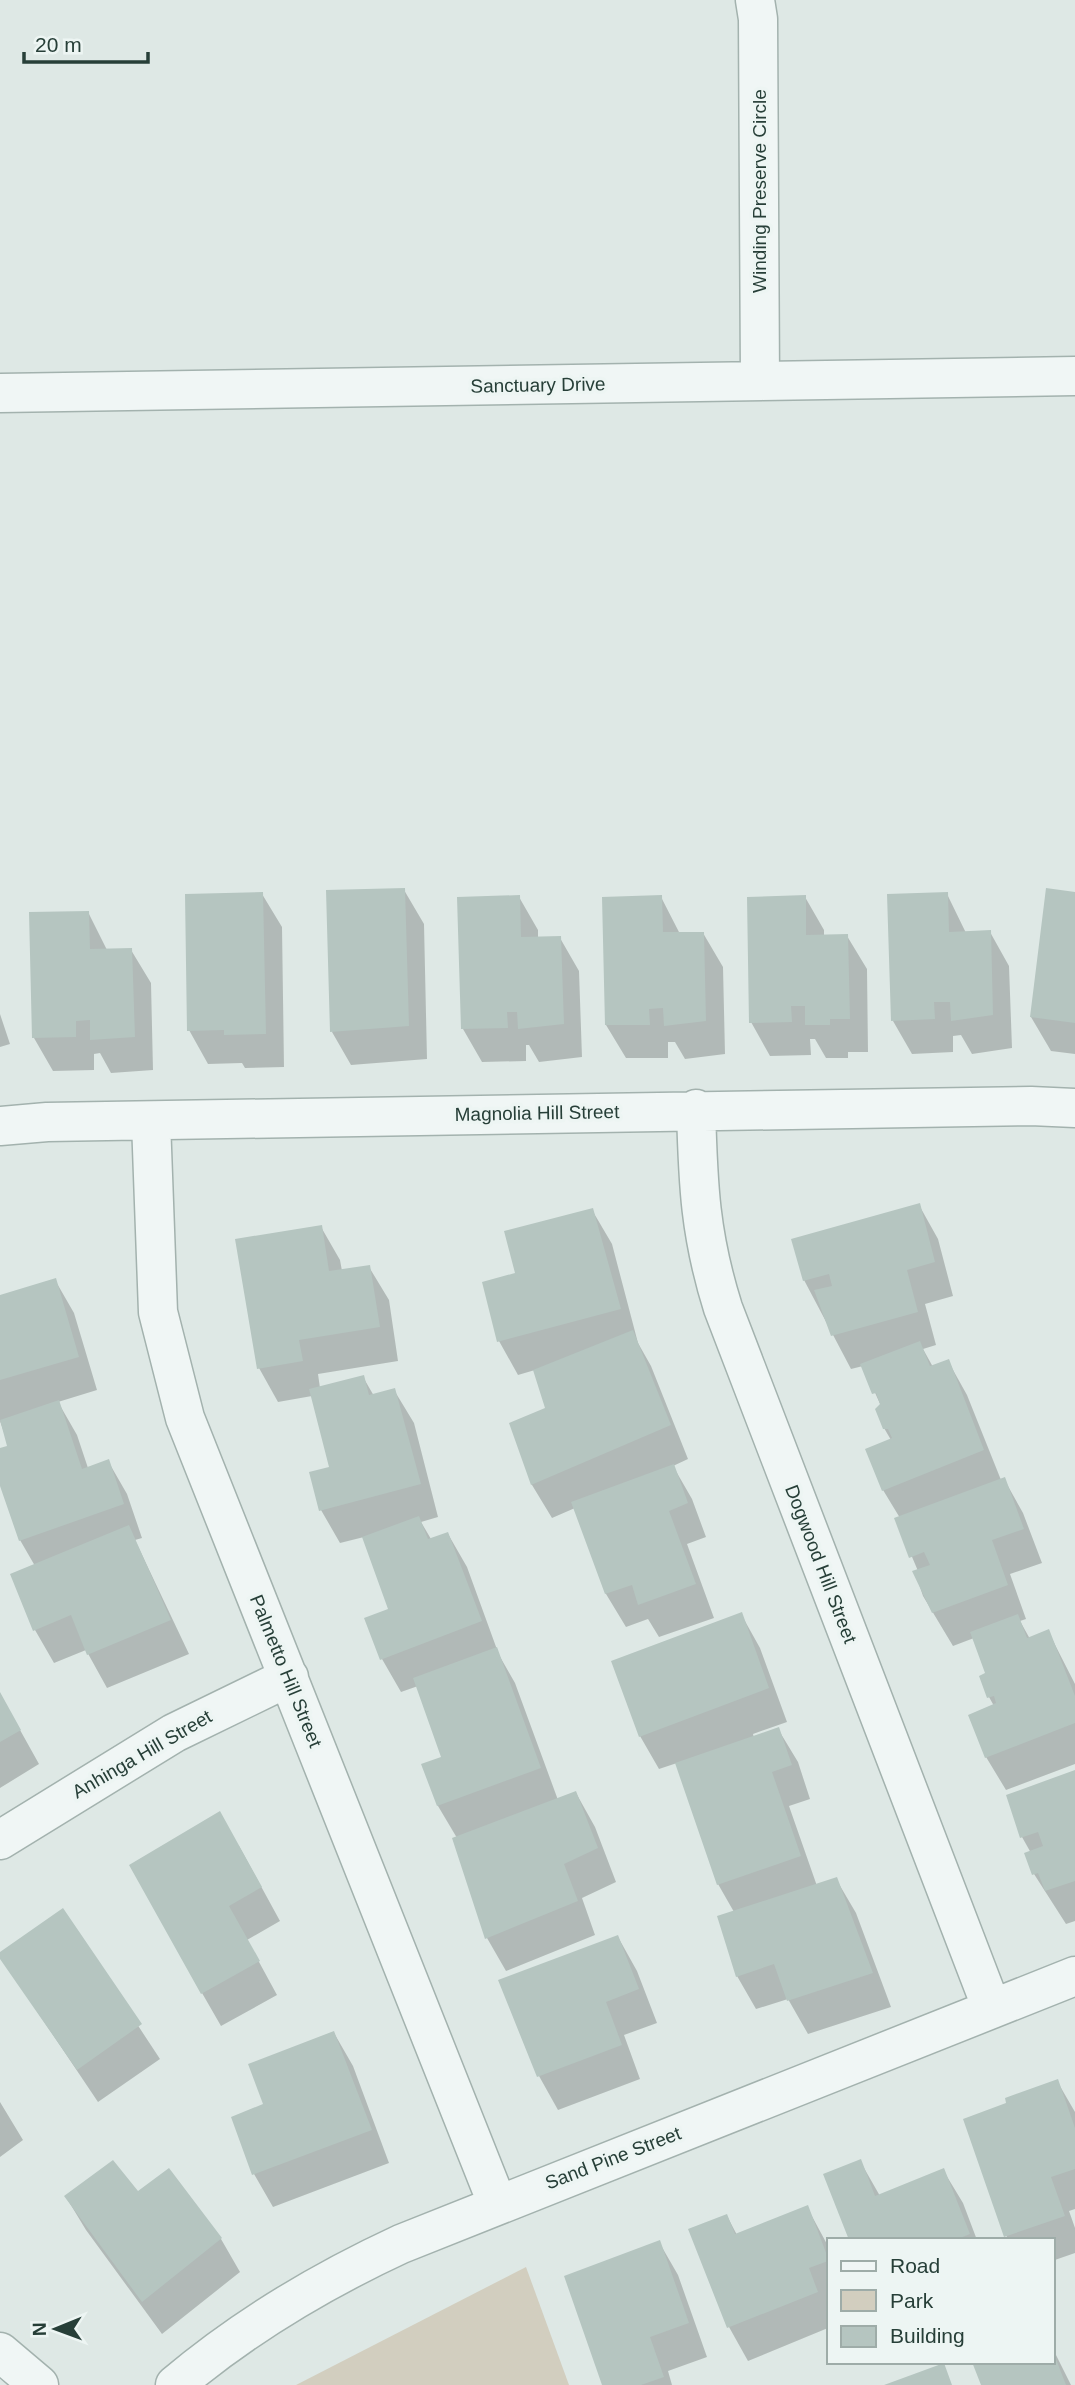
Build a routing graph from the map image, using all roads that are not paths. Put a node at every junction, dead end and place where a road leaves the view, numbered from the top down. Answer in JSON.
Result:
{"nodes":[{"id":1,"x":755,"y":0,"type":"edge"},
{"id":2,"x":1075,"y":376,"type":"edge"},
{"id":3,"x":760,"y":381,"type":"junction"},
{"id":4,"x":0,"y":393,"type":"edge"},
{"id":5,"x":1075,"y":1108,"type":"edge"},
{"id":6,"x":696,"y":1109,"type":"junction"},
{"id":7,"x":151,"y":1121,"type":"junction"},
{"id":8,"x":0,"y":1126,"type":"edge"},
{"id":9,"x":289,"y":1677,"type":"junction"},
{"id":10,"x":0,"y":1840,"type":"edge"},
{"id":11,"x":1075,"y":1976,"type":"edge"},
{"id":12,"x":992,"y":2009,"type":"junction"},
{"id":13,"x":497,"y":2203,"type":"junction"},
{"id":14,"x":0,"y":2352,"type":"edge"},
{"id":15,"x":39,"y":2385,"type":"edge"},
{"id":16,"x":175,"y":2385,"type":"edge"}],
"edges":[{"from":1,"to":3,"type":"street","name":"Winding Preserve Circle"},
{"from":2,"to":3,"type":"street","name":"Sanctuary Drive"},
{"from":3,"to":4,"type":"street","name":"Sanctuary Drive"},
{"from":5,"to":6,"type":"street","name":"Magnolia Hill Street"},
{"from":6,"to":7,"type":"street","name":"Magnolia Hill Street"},
{"from":6,"to":12,"type":"street","name":"Dogwood Hill Street"},
{"from":7,"to":8,"type":"street","name":"Magnolia Hill Street"},
{"from":7,"to":9,"type":"street","name":"Palmetto Hill Street"},
{"from":9,"to":10,"type":"street","name":"Anhinga Hill Street"},
{"from":9,"to":13,"type":"street","name":"Palmetto Hill Street"},
{"from":11,"to":12,"type":"street","name":"Sand Pine Street"},
{"from":12,"to":13,"type":"street","name":"Sand Pine Street"},
{"from":13,"to":16,"type":"street","name":"Sand Pine Street"},
{"from":14,"to":15,"type":"street"}]}
